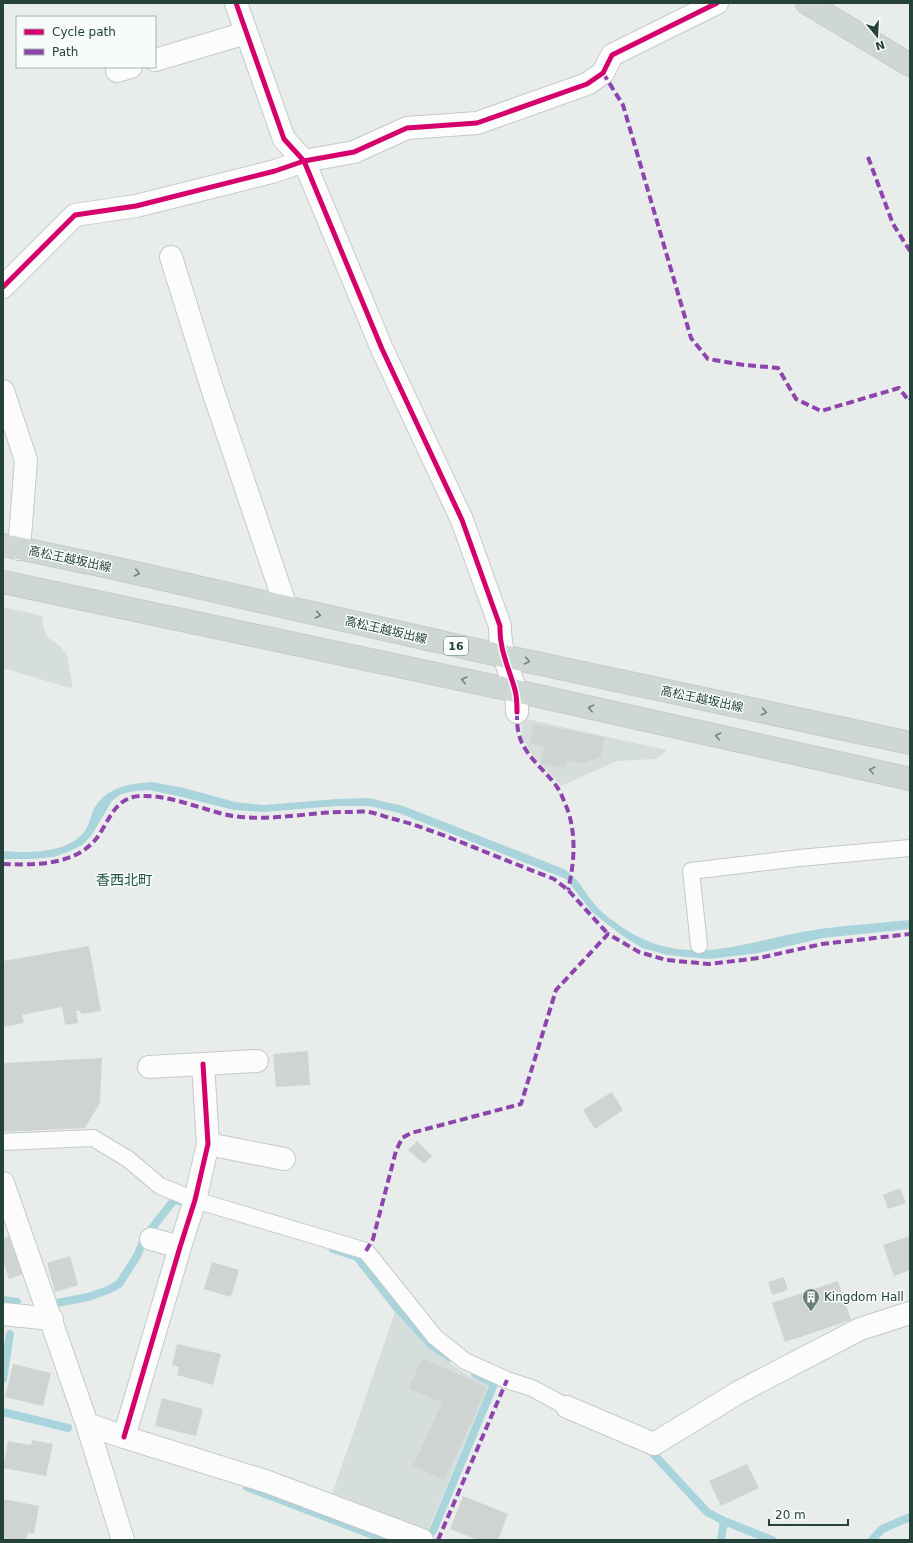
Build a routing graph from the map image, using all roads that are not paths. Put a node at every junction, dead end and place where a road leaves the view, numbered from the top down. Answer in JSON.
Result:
{"nodes":[{"id":1,"x":236,"y":3,"type":"edge"},
{"id":2,"x":717,"y":3,"type":"edge"},
{"id":3,"x":808,"y":3,"type":"edge"},
{"id":4,"x":246,"y":33,"type":"junction"},
{"id":5,"x":156,"y":60,"type":"edge"},
{"id":6,"x":910,"y":65,"type":"edge"},
{"id":7,"x":304,"y":161,"type":"junction"},
{"id":8,"x":171,"y":257,"type":"dead end"},
{"id":9,"x":3,"y":287,"type":"edge"},
{"id":10,"x":3,"y":391,"type":"edge"},
{"id":11,"x":11,"y":547,"type":"edge"},
{"id":12,"x":3,"y":582,"type":"edge"},
{"id":13,"x":286,"y":607,"type":"junction"},
{"id":14,"x":503,"y":656,"type":"junction"},
{"id":15,"x":517,"y":702,"type":"junction"},
{"id":16,"x":910,"y":743,"type":"edge"},
{"id":17,"x":910,"y":779,"type":"edge"},
{"id":18,"x":910,"y":848,"type":"edge"},
{"id":19,"x":698,"y":945,"type":"dead end"},
{"id":20,"x":257,"y":1061,"type":"dead end"},
{"id":21,"x":203,"y":1064,"type":"junction"},
{"id":22,"x":149,"y":1067,"type":"dead end"},
{"id":23,"x":3,"y":1142,"type":"edge"},
{"id":24,"x":208,"y":1144,"type":"junction"},
{"id":25,"x":284,"y":1159,"type":"dead end"},
{"id":26,"x":3,"y":1183,"type":"edge"},
{"id":27,"x":195,"y":1200,"type":"junction"},
{"id":28,"x":151,"y":1239,"type":"dead end"},
{"id":29,"x":180,"y":1247,"type":"junction"},
{"id":30,"x":910,"y":1313,"type":"edge"},
{"id":31,"x":3,"y":1314,"type":"edge"},
{"id":32,"x":52,"y":1319,"type":"junction"},
{"id":33,"x":567,"y":1407,"type":"joint"},
{"id":34,"x":87,"y":1424,"type":"junction"},
{"id":35,"x":124,"y":1437,"type":"junction"},
{"id":36,"x":123,"y":1540,"type":"edge"},
{"id":37,"x":422,"y":1540,"type":"edge"}],
"edges":[{"from":1,"to":4,"type":"street"},
{"from":2,"to":7,"type":"street"},
{"from":3,"to":6,"type":"main road"},
{"from":4,"to":5,"type":"street"},
{"from":4,"to":7,"type":"street"},
{"from":7,"to":9,"type":"street"},
{"from":7,"to":14,"type":"street"},
{"from":8,"to":13,"type":"street"},
{"from":10,"to":11,"type":"street"},
{"from":11,"to":13,"type":"main road","name":"高松王越坂出線","number":"16","one_way":true},
{"from":15,"to":12,"type":"main road","one_way":true},
{"from":13,"to":14,"type":"main road","name":"高松王越坂出線","number":"16","one_way":true},
{"from":14,"to":15,"type":"street"},
{"from":14,"to":16,"type":"main road","name":"高松王越坂出線","number":"16","one_way":true},
{"from":17,"to":15,"type":"main road","one_way":true},
{"from":18,"to":19,"type":"lane"},
{"from":20,"to":21,"type":"street"},
{"from":21,"to":22,"type":"street"},
{"from":21,"to":24,"type":"street"},
{"from":23,"to":27,"type":"lane"},
{"from":24,"to":25,"type":"street"},
{"from":24,"to":27,"type":"street"},
{"from":26,"to":32,"type":"street"},
{"from":27,"to":29,"type":"street"},
{"from":27,"to":33,"type":"lane"},
{"from":28,"to":29,"type":"street"},
{"from":29,"to":35,"type":"street"},
{"from":30,"to":33,"type":"street"},
{"from":31,"to":32,"type":"street"},
{"from":32,"to":34,"type":"street"},
{"from":34,"to":35,"type":"street"},
{"from":34,"to":36,"type":"street"},
{"from":35,"to":37,"type":"street"}]}
